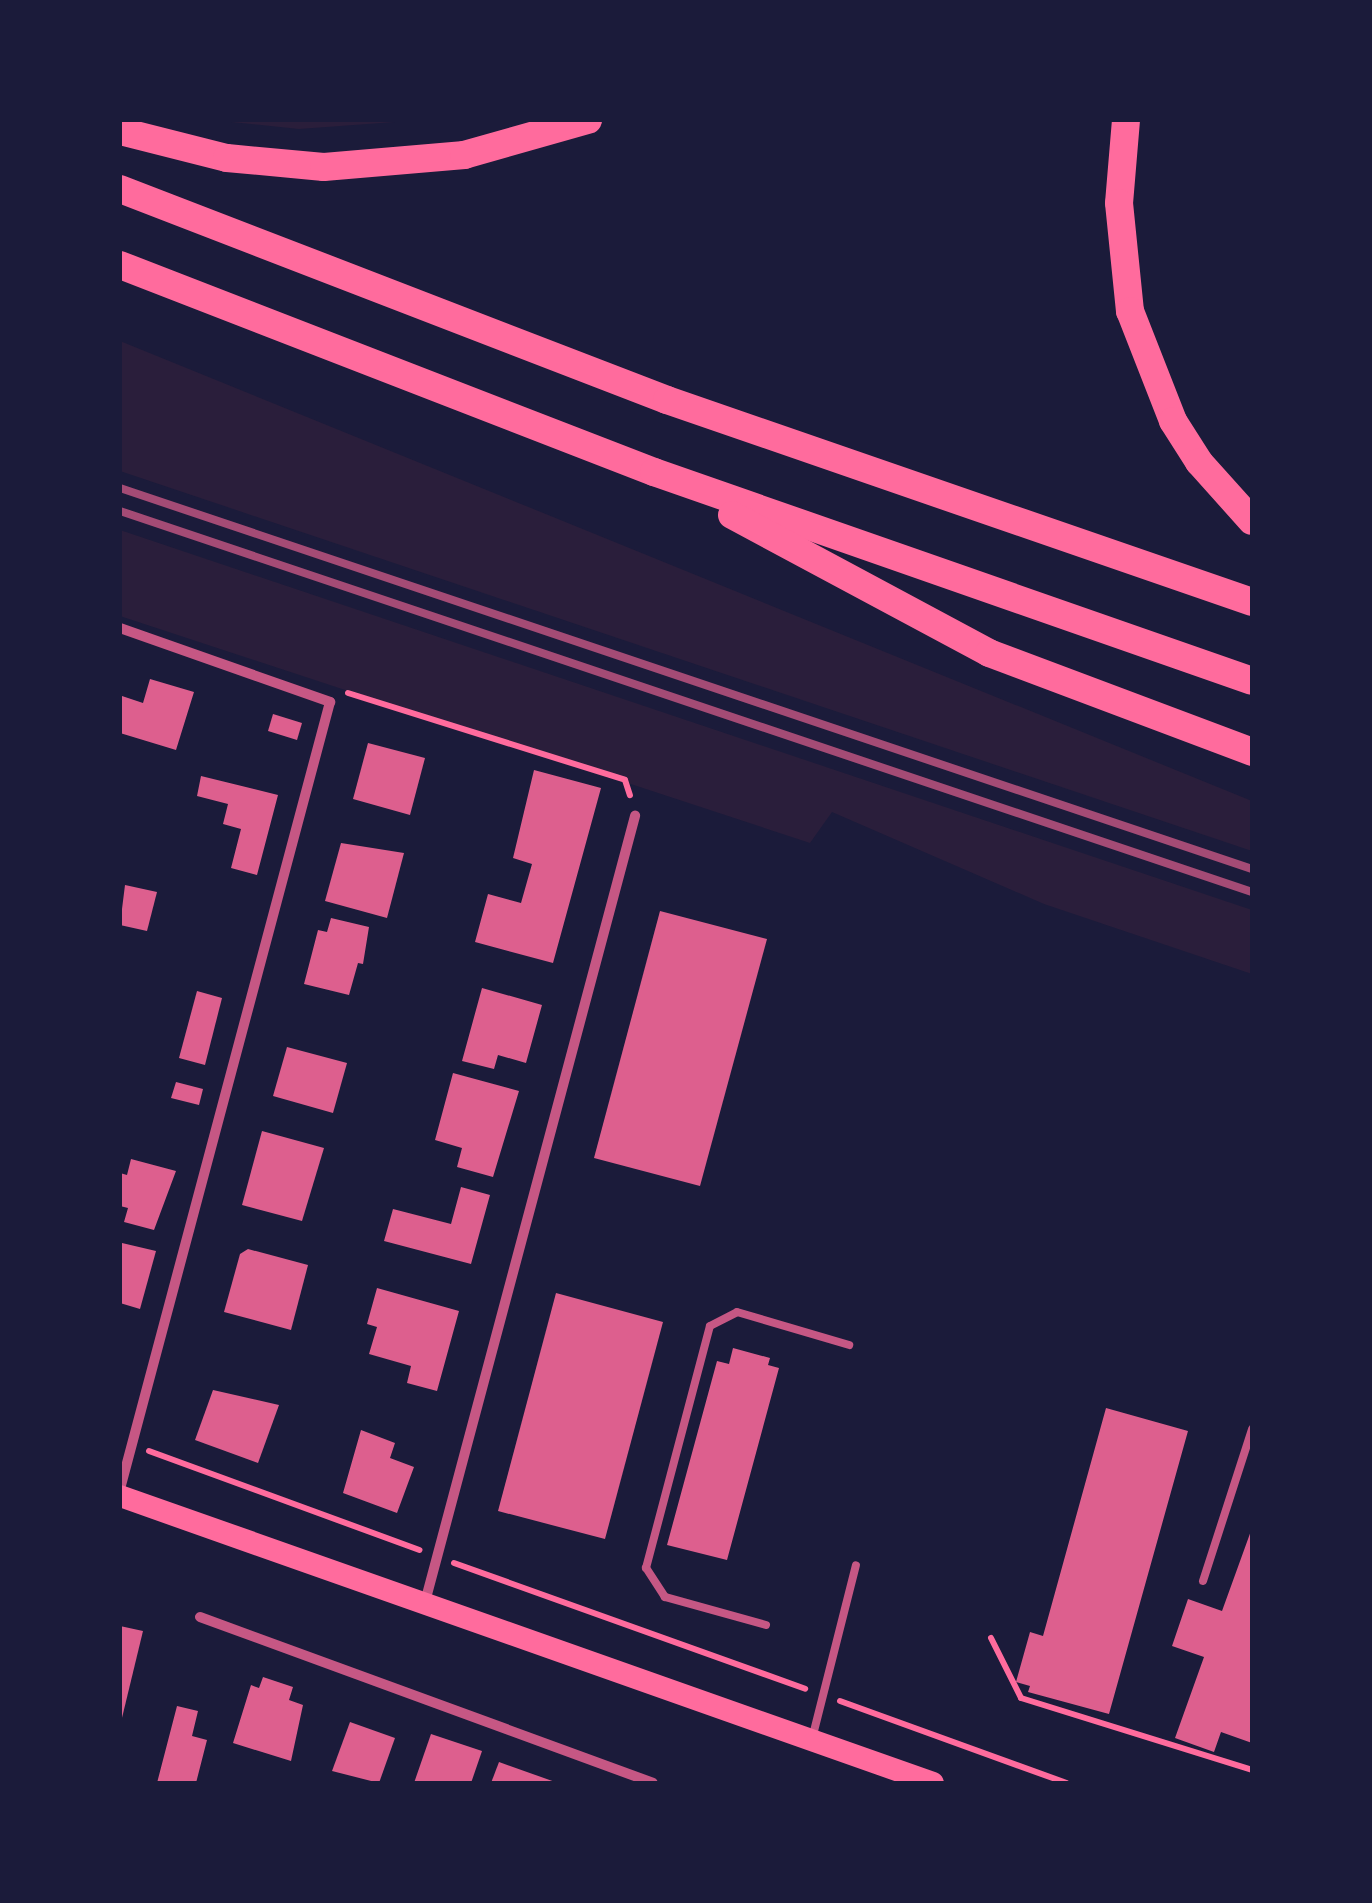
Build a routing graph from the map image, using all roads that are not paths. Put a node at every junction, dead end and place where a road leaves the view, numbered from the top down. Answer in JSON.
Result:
{"nodes":[{"id":1,"x":588,"y":120,"type":"edge"},
{"id":2,"x":1126,"y":120,"type":"edge"},
{"id":3,"x":120,"y":131,"type":"edge"},
{"id":4,"x":120,"y":189,"type":"edge"},
{"id":5,"x":120,"y":265,"type":"edge"},
{"id":6,"x":654,"y":472,"type":"junction"},
{"id":7,"x":1252,"y":521,"type":"edge"},
{"id":8,"x":1252,"y":602,"type":"edge"},
{"id":9,"x":120,"y":628,"type":"edge"},
{"id":10,"x":1252,"y":680,"type":"edge"},
{"id":11,"x":1252,"y":752,"type":"edge"},
{"id":12,"x":635,"y":816,"type":"road end"},
{"id":13,"x":849,"y":1345,"type":"dead end"},
{"id":14,"x":1252,"y":1429,"type":"edge"},
{"id":15,"x":120,"y":1493,"type":"edge"},
{"id":16,"x":856,"y":1565,"type":"dead end"},
{"id":17,"x":1203,"y":1581,"type":"dead end"},
{"id":18,"x":424,"y":1605,"type":"junction"},
{"id":19,"x":200,"y":1617,"type":"dead end"},
{"id":20,"x":766,"y":1625,"type":"dead end"},
{"id":21,"x":812,"y":1740,"type":"junction"},
{"id":22,"x":653,"y":1783,"type":"edge"},
{"id":23,"x":933,"y":1783,"type":"edge"}],
"edges":[{"from":1,"to":3,"type":"highway"},
{"from":2,"to":7,"type":"highway"},
{"from":4,"to":8,"type":"highway"},
{"from":5,"to":6,"type":"highway"},
{"from":6,"to":10,"type":"highway"},
{"from":6,"to":11,"type":"highway"},
{"from":9,"to":15,"type":"street"},
{"from":12,"to":18,"type":"street"},
{"from":13,"to":20,"type":"lane"},
{"from":14,"to":17,"type":"lane"},
{"from":15,"to":18,"type":"main road"},
{"from":16,"to":21,"type":"lane"},
{"from":18,"to":21,"type":"main road"},
{"from":19,"to":22,"type":"street"},
{"from":21,"to":23,"type":"main road"}]}
